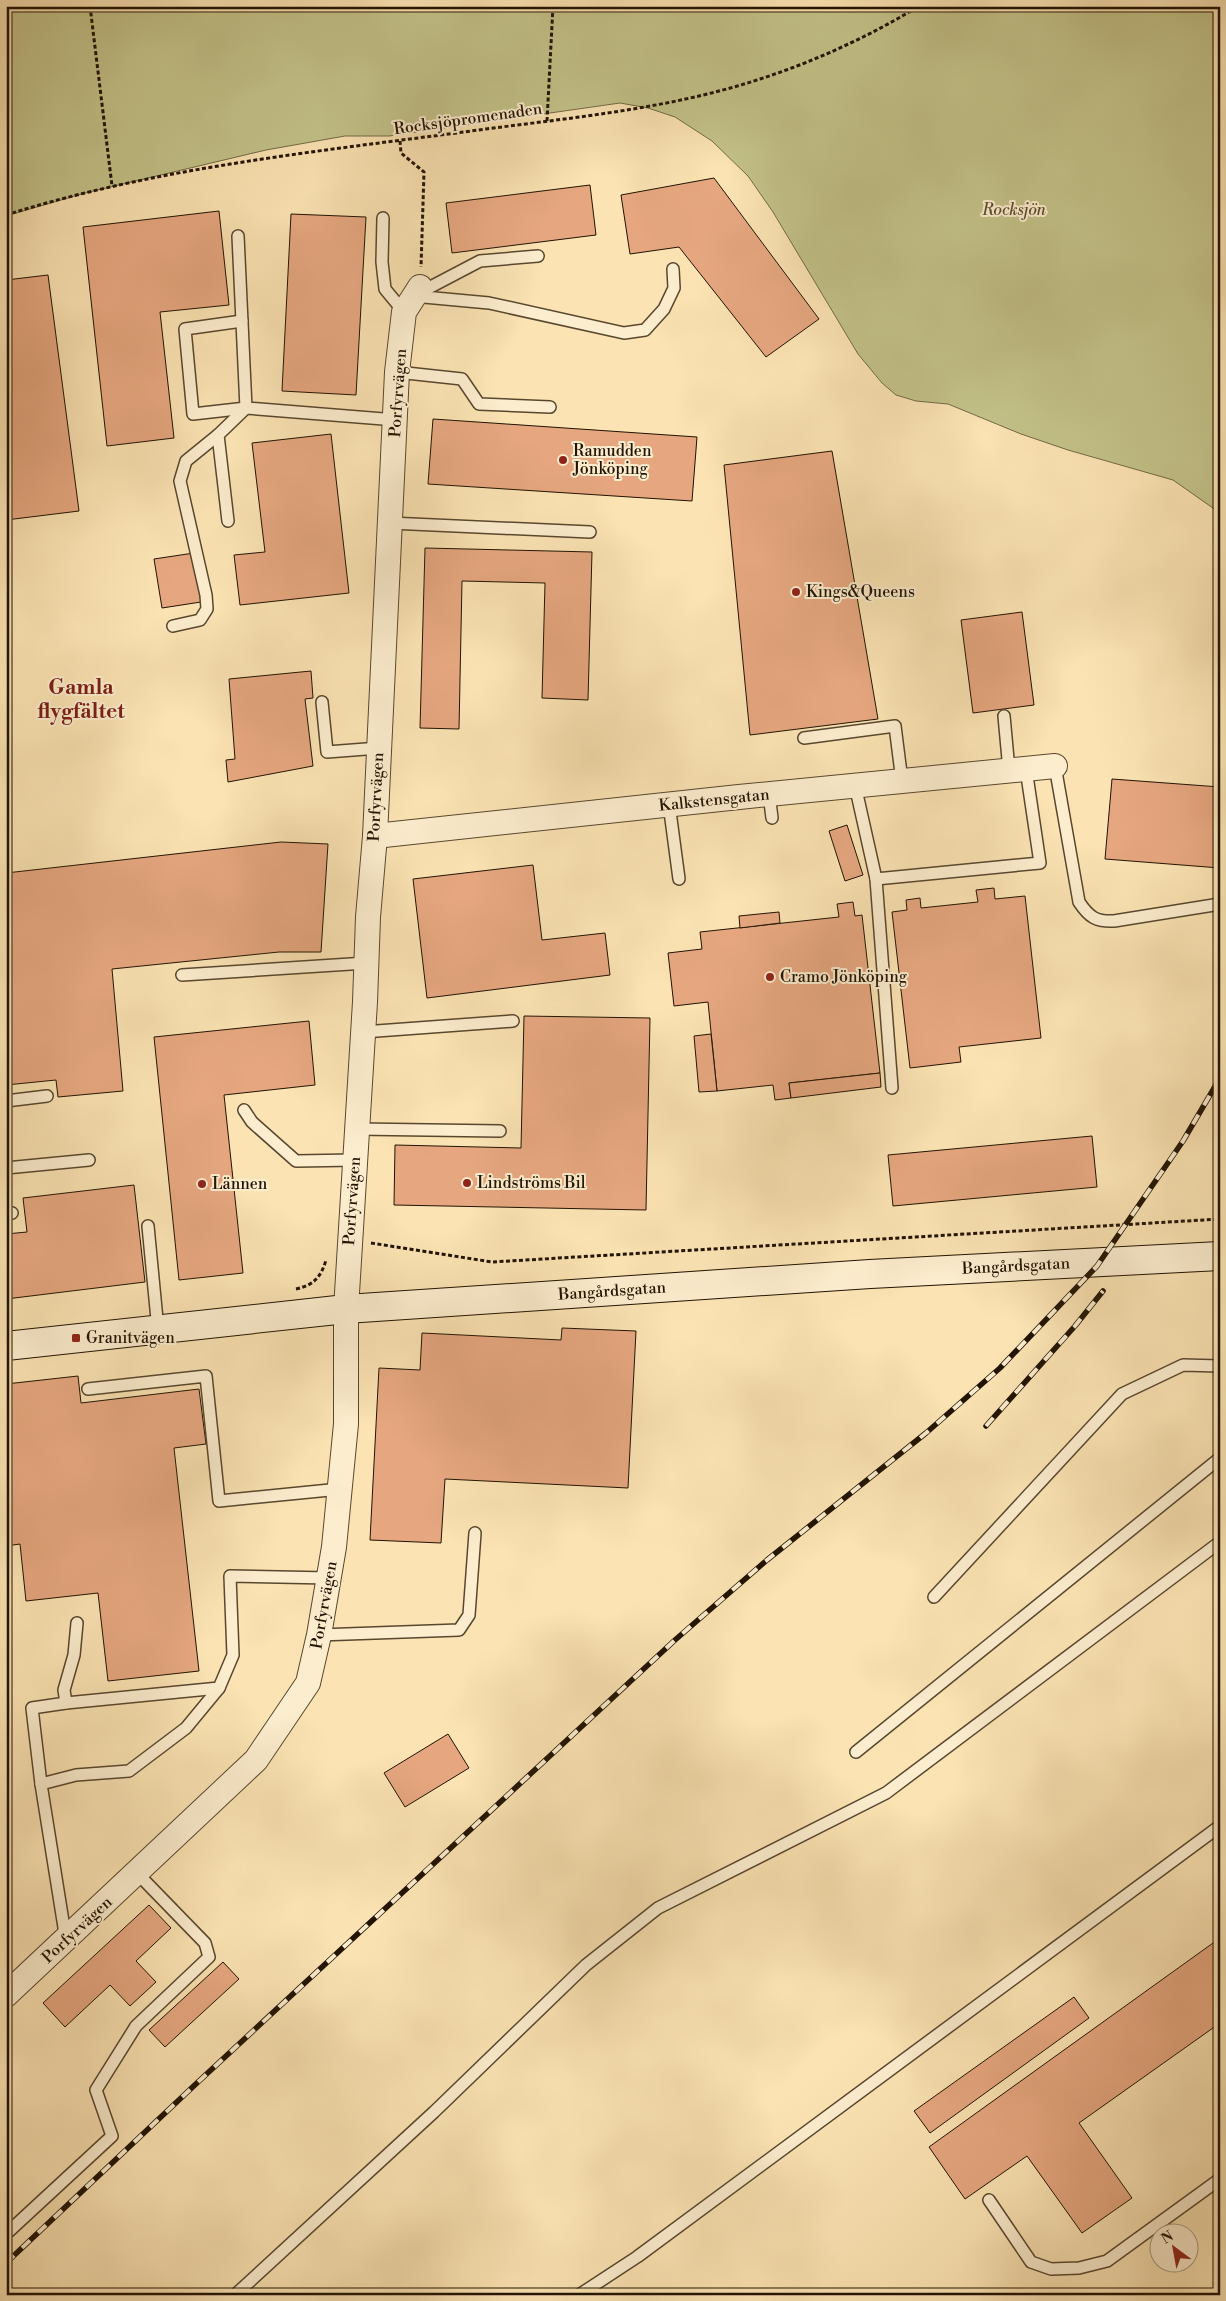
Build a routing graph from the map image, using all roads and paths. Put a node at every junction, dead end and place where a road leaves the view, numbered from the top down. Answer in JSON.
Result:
{"nodes":[{"id":1,"x":90,"y":6,"type":"edge"},
{"id":2,"x":553,"y":6,"type":"edge"},
{"id":3,"x":919,"y":6,"type":"edge"},
{"id":4,"x":547,"y":121,"type":"junction"},
{"id":5,"x":400,"y":141,"type":"junction"},
{"id":6,"x":112,"y":186,"type":"junction"},
{"id":7,"x":6,"y":216,"type":"edge"},
{"id":8,"x":383,"y":218,"type":"dead end"},
{"id":9,"x":238,"y":236,"type":"dead end"},
{"id":10,"x":538,"y":256,"type":"dead end"},
{"id":11,"x":673,"y":269,"type":"dead end"},
{"id":12,"x":412,"y":298,"type":"junction"},
{"id":13,"x":242,"y":321,"type":"junction"},
{"id":14,"x":397,"y":372,"type":"junction"},
{"id":15,"x":550,"y":407,"type":"dead end"},
{"id":16,"x":246,"y":408,"type":"junction"},
{"id":17,"x":396,"y":420,"type":"junction"},
{"id":18,"x":218,"y":435,"type":"junction"},
{"id":19,"x":228,"y":521,"type":"dead end"},
{"id":20,"x":390,"y":523,"type":"junction"},
{"id":21,"x":590,"y":532,"type":"dead end"},
{"id":22,"x":173,"y":626,"type":"dead end"},
{"id":23,"x":322,"y":702,"type":"dead end"},
{"id":24,"x":1004,"y":716,"type":"dead end"},
{"id":25,"x":804,"y":738,"type":"dead end"},
{"id":26,"x":379,"y":748,"type":"junction"},
{"id":27,"x":1054,"y":766,"type":"joint"},
{"id":28,"x":1018,"y":770,"type":"junction"},
{"id":29,"x":902,"y":781,"type":"junction"},
{"id":30,"x":855,"y":785,"type":"junction"},
{"id":31,"x":769,"y":794,"type":"junction"},
{"id":32,"x":669,"y":804,"type":"junction"},
{"id":33,"x":772,"y":818,"type":"dead end"},
{"id":34,"x":375,"y":836,"type":"junction"},
{"id":35,"x":679,"y":879,"type":"dead end"},
{"id":36,"x":876,"y":880,"type":"junction"},
{"id":37,"x":1220,"y":904,"type":"edge"},
{"id":38,"x":366,"y":963,"type":"junction"},
{"id":39,"x":182,"y":976,"type":"dead end"},
{"id":40,"x":513,"y":1022,"type":"dead end"},
{"id":41,"x":363,"y":1032,"type":"junction"},
{"id":42,"x":892,"y":1088,"type":"dead end"},
{"id":43,"x":47,"y":1096,"type":"dead end"},
{"id":44,"x":6,"y":1101,"type":"edge"},
{"id":45,"x":244,"y":1110,"type":"dead end"},
{"id":46,"x":357,"y":1130,"type":"junction"},
{"id":47,"x":500,"y":1131,"type":"dead end"},
{"id":48,"x":89,"y":1160,"type":"dead end"},
{"id":49,"x":355,"y":1160,"type":"junction"},
{"id":50,"x":6,"y":1168,"type":"edge"},
{"id":51,"x":1220,"y":1219,"type":"edge"},
{"id":52,"x":148,"y":1226,"type":"dead end"},
{"id":53,"x":350,"y":1241,"type":"junction"},
{"id":54,"x":1220,"y":1256,"type":"edge"},
{"id":55,"x":326,"y":1258,"type":"dead end"},
{"id":56,"x":291,"y":1290,"type":"dead end"},
{"id":57,"x":346,"y":1309,"type":"junction"},
{"id":58,"x":158,"y":1330,"type":"junction"},
{"id":59,"x":6,"y":1346,"type":"edge"},
{"id":60,"x":1220,"y":1366,"type":"edge"},
{"id":61,"x":88,"y":1388,"type":"dead end"},
{"id":62,"x":1220,"y":1458,"type":"edge"},
{"id":63,"x":340,"y":1489,"type":"junction"},
{"id":64,"x":475,"y":1532,"type":"dead end"},
{"id":65,"x":1220,"y":1542,"type":"edge"},
{"id":66,"x":329,"y":1578,"type":"junction"},
{"id":67,"x":934,"y":1597,"type":"dead end"},
{"id":68,"x":77,"y":1623,"type":"dead end"},
{"id":69,"x":319,"y":1635,"type":"junction"},
{"id":70,"x":219,"y":1688,"type":"junction"},
{"id":71,"x":66,"y":1703,"type":"junction"},
{"id":72,"x":856,"y":1752,"type":"dead end"},
{"id":73,"x":41,"y":1784,"type":"junction"},
{"id":74,"x":1220,"y":1826,"type":"edge"},
{"id":75,"x":137,"y":1873,"type":"junction"},
{"id":76,"x":66,"y":1940,"type":"junction"},
{"id":77,"x":6,"y":1995,"type":"edge"},
{"id":78,"x":1220,"y":2179,"type":"edge"},
{"id":79,"x":989,"y":2200,"type":"dead end"},
{"id":80,"x":6,"y":2234,"type":"edge"},
{"id":81,"x":235,"y":2295,"type":"edge"},
{"id":82,"x":580,"y":2295,"type":"edge"}],
"edges":[{"from":1,"to":6,"type":"path"},
{"from":2,"to":4,"type":"path"},
{"from":3,"to":4,"type":"path","name":"Rocksjöpromenaden"},
{"from":4,"to":5,"type":"path","name":"Rocksjöpromenaden"},
{"from":5,"to":6,"type":"path","name":"Rocksjöpromenaden"},
{"from":5,"to":12,"type":"path"},
{"from":6,"to":7,"type":"path","name":"Rocksjöpromenaden"},
{"from":8,"to":12,"type":"lane"},
{"from":9,"to":13,"type":"lane"},
{"from":10,"to":12,"type":"lane"},
{"from":11,"to":12,"type":"lane"},
{"from":12,"to":14,"type":"street","name":"Porfyrvägen"},
{"from":13,"to":16,"type":"lane"},
{"from":13,"to":16,"type":"lane"},
{"from":14,"to":15,"type":"lane"},
{"from":14,"to":17,"type":"street","name":"Porfyrvägen"},
{"from":16,"to":17,"type":"lane"},
{"from":16,"to":18,"type":"lane"},
{"from":17,"to":20,"type":"street","name":"Porfyrvägen"},
{"from":18,"to":19,"type":"lane"},
{"from":18,"to":22,"type":"lane"},
{"from":20,"to":21,"type":"lane"},
{"from":20,"to":26,"type":"street","name":"Porfyrvägen"},
{"from":23,"to":26,"type":"lane"},
{"from":24,"to":28,"type":"lane"},
{"from":25,"to":29,"type":"lane"},
{"from":26,"to":34,"type":"street","name":"Porfyrvägen"},
{"from":27,"to":28,"type":"street","name":"Kalkstensgatan"},
{"from":27,"to":37,"type":"lane"},
{"from":28,"to":29,"type":"street","name":"Kalkstensgatan"},
{"from":28,"to":36,"type":"lane"},
{"from":29,"to":30,"type":"street","name":"Kalkstensgatan"},
{"from":30,"to":31,"type":"street","name":"Kalkstensgatan"},
{"from":30,"to":36,"type":"lane"},
{"from":31,"to":32,"type":"street","name":"Kalkstensgatan"},
{"from":31,"to":33,"type":"lane"},
{"from":32,"to":34,"type":"street","name":"Kalkstensgatan"},
{"from":32,"to":35,"type":"lane"},
{"from":34,"to":38,"type":"street","name":"Porfyrvägen"},
{"from":36,"to":42,"type":"lane"},
{"from":38,"to":39,"type":"lane"},
{"from":38,"to":41,"type":"street","name":"Porfyrvägen"},
{"from":40,"to":41,"type":"lane"},
{"from":41,"to":46,"type":"street","name":"Porfyrvägen"},
{"from":43,"to":44,"type":"lane"},
{"from":45,"to":49,"type":"lane"},
{"from":46,"to":47,"type":"lane"},
{"from":46,"to":49,"type":"street","name":"Porfyrvägen"},
{"from":48,"to":50,"type":"lane"},
{"from":49,"to":53,"type":"street","name":"Porfyrvägen"},
{"from":51,"to":53,"type":"path"},
{"from":52,"to":58,"type":"lane"},
{"from":53,"to":57,"type":"street","name":"Porfyrvägen"},
{"from":54,"to":57,"type":"main road","name":"Bangårdsgatan"},
{"from":55,"to":56,"type":"path"},
{"from":57,"to":58,"type":"main road","name":"Bangårdsgatan"},
{"from":57,"to":63,"type":"street","name":"Porfyrvägen"},
{"from":58,"to":59,"type":"main road","name":"Bangårdsgatan"},
{"from":60,"to":67,"type":"lane"},
{"from":61,"to":63,"type":"lane"},
{"from":62,"to":72,"type":"lane"},
{"from":63,"to":66,"type":"street","name":"Porfyrvägen"},
{"from":64,"to":69,"type":"lane"},
{"from":65,"to":81,"type":"lane"},
{"from":66,"to":69,"type":"street","name":"Porfyrvägen"},
{"from":66,"to":70,"type":"lane"},
{"from":68,"to":71,"type":"lane"},
{"from":69,"to":75,"type":"street","name":"Porfyrvägen"},
{"from":70,"to":71,"type":"lane"},
{"from":70,"to":73,"type":"lane"},
{"from":71,"to":73,"type":"lane"},
{"from":73,"to":76,"type":"lane"},
{"from":74,"to":82,"type":"lane"},
{"from":75,"to":76,"type":"street","name":"Porfyrvägen"},
{"from":75,"to":80,"type":"lane"},
{"from":76,"to":77,"type":"street","name":"Porfyrvägen"},
{"from":78,"to":79,"type":"lane"}]}
